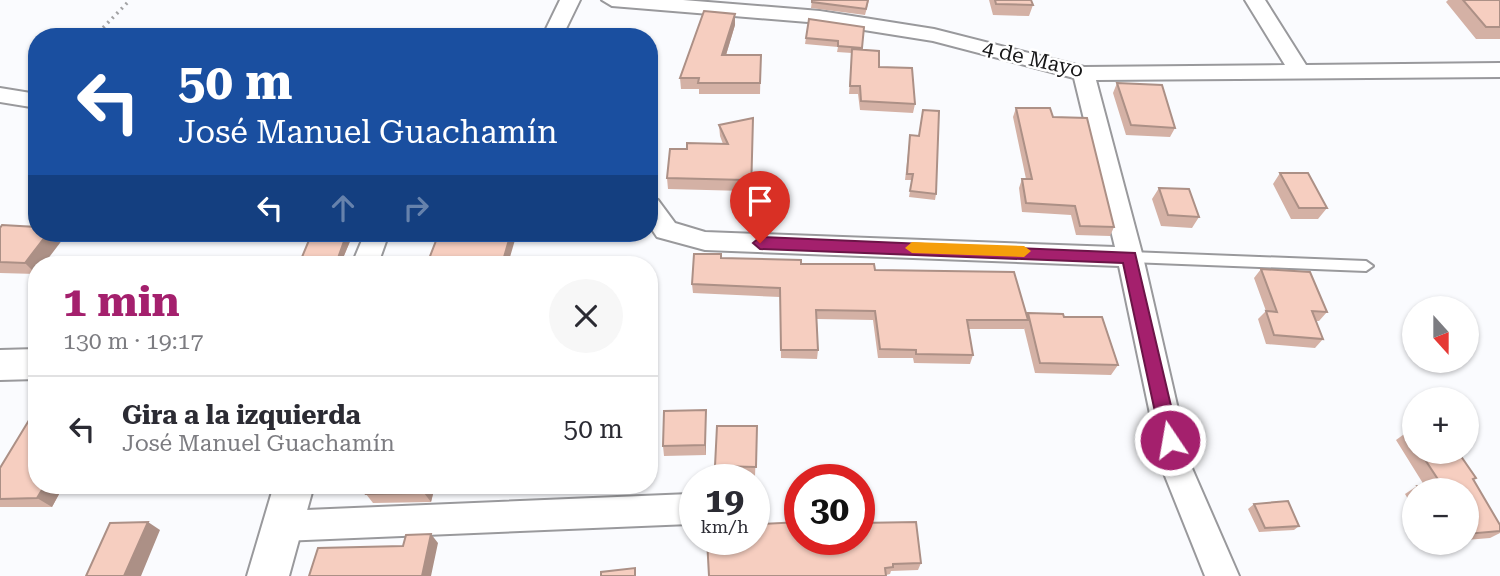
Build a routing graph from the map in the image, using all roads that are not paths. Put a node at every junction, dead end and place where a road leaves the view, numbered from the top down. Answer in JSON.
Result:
{"nodes":[{"id":1,"x":569,"y":0,"type":"edge"},
{"id":2,"x":612,"y":0,"type":"edge"},
{"id":3,"x":1255,"y":0,"type":"edge"},
{"id":4,"x":556,"y":28,"type":"edge"},
{"id":5,"x":1500,"y":70,"type":"edge"},
{"id":6,"x":1300,"y":73,"type":"junction"},
{"id":7,"x":1084,"y":74,"type":"junction"},
{"id":8,"x":0,"y":95,"type":"edge"},
{"id":9,"x":28,"y":100,"type":"edge"},
{"id":10,"x":658,"y":219,"type":"edge"},
{"id":11,"x":1130,"y":257,"type":"junction"},
{"id":12,"x":1366,"y":266,"type":"dead end"},
{"id":13,"x":28,"y":364,"type":"edge"},
{"id":14,"x":0,"y":365,"type":"edge"},
{"id":15,"x":291,"y":494,"type":"edge"},
{"id":16,"x":679,"y":509,"type":"edge"},
{"id":17,"x":282,"y":526,"type":"junction"},
{"id":18,"x":268,"y":576,"type":"edge"},
{"id":19,"x":1222,"y":576,"type":"edge"}],
"edges":[{"from":1,"to":4,"type":"street"},
{"from":2,"to":7,"type":"street","name":"4 de Mayo"},
{"from":3,"to":6,"type":"street"},
{"from":5,"to":6,"type":"street","name":"4 de Mayo"},
{"from":6,"to":7,"type":"street","name":"4 de Mayo"},
{"from":7,"to":11,"type":"street"},
{"from":8,"to":9,"type":"street"},
{"from":10,"to":11,"type":"street"},
{"from":11,"to":12,"type":"lane"},
{"from":11,"to":19,"type":"street"},
{"from":13,"to":14,"type":"street"},
{"from":15,"to":17,"type":"street"},
{"from":16,"to":17,"type":"street"},
{"from":17,"to":18,"type":"street"}]}
